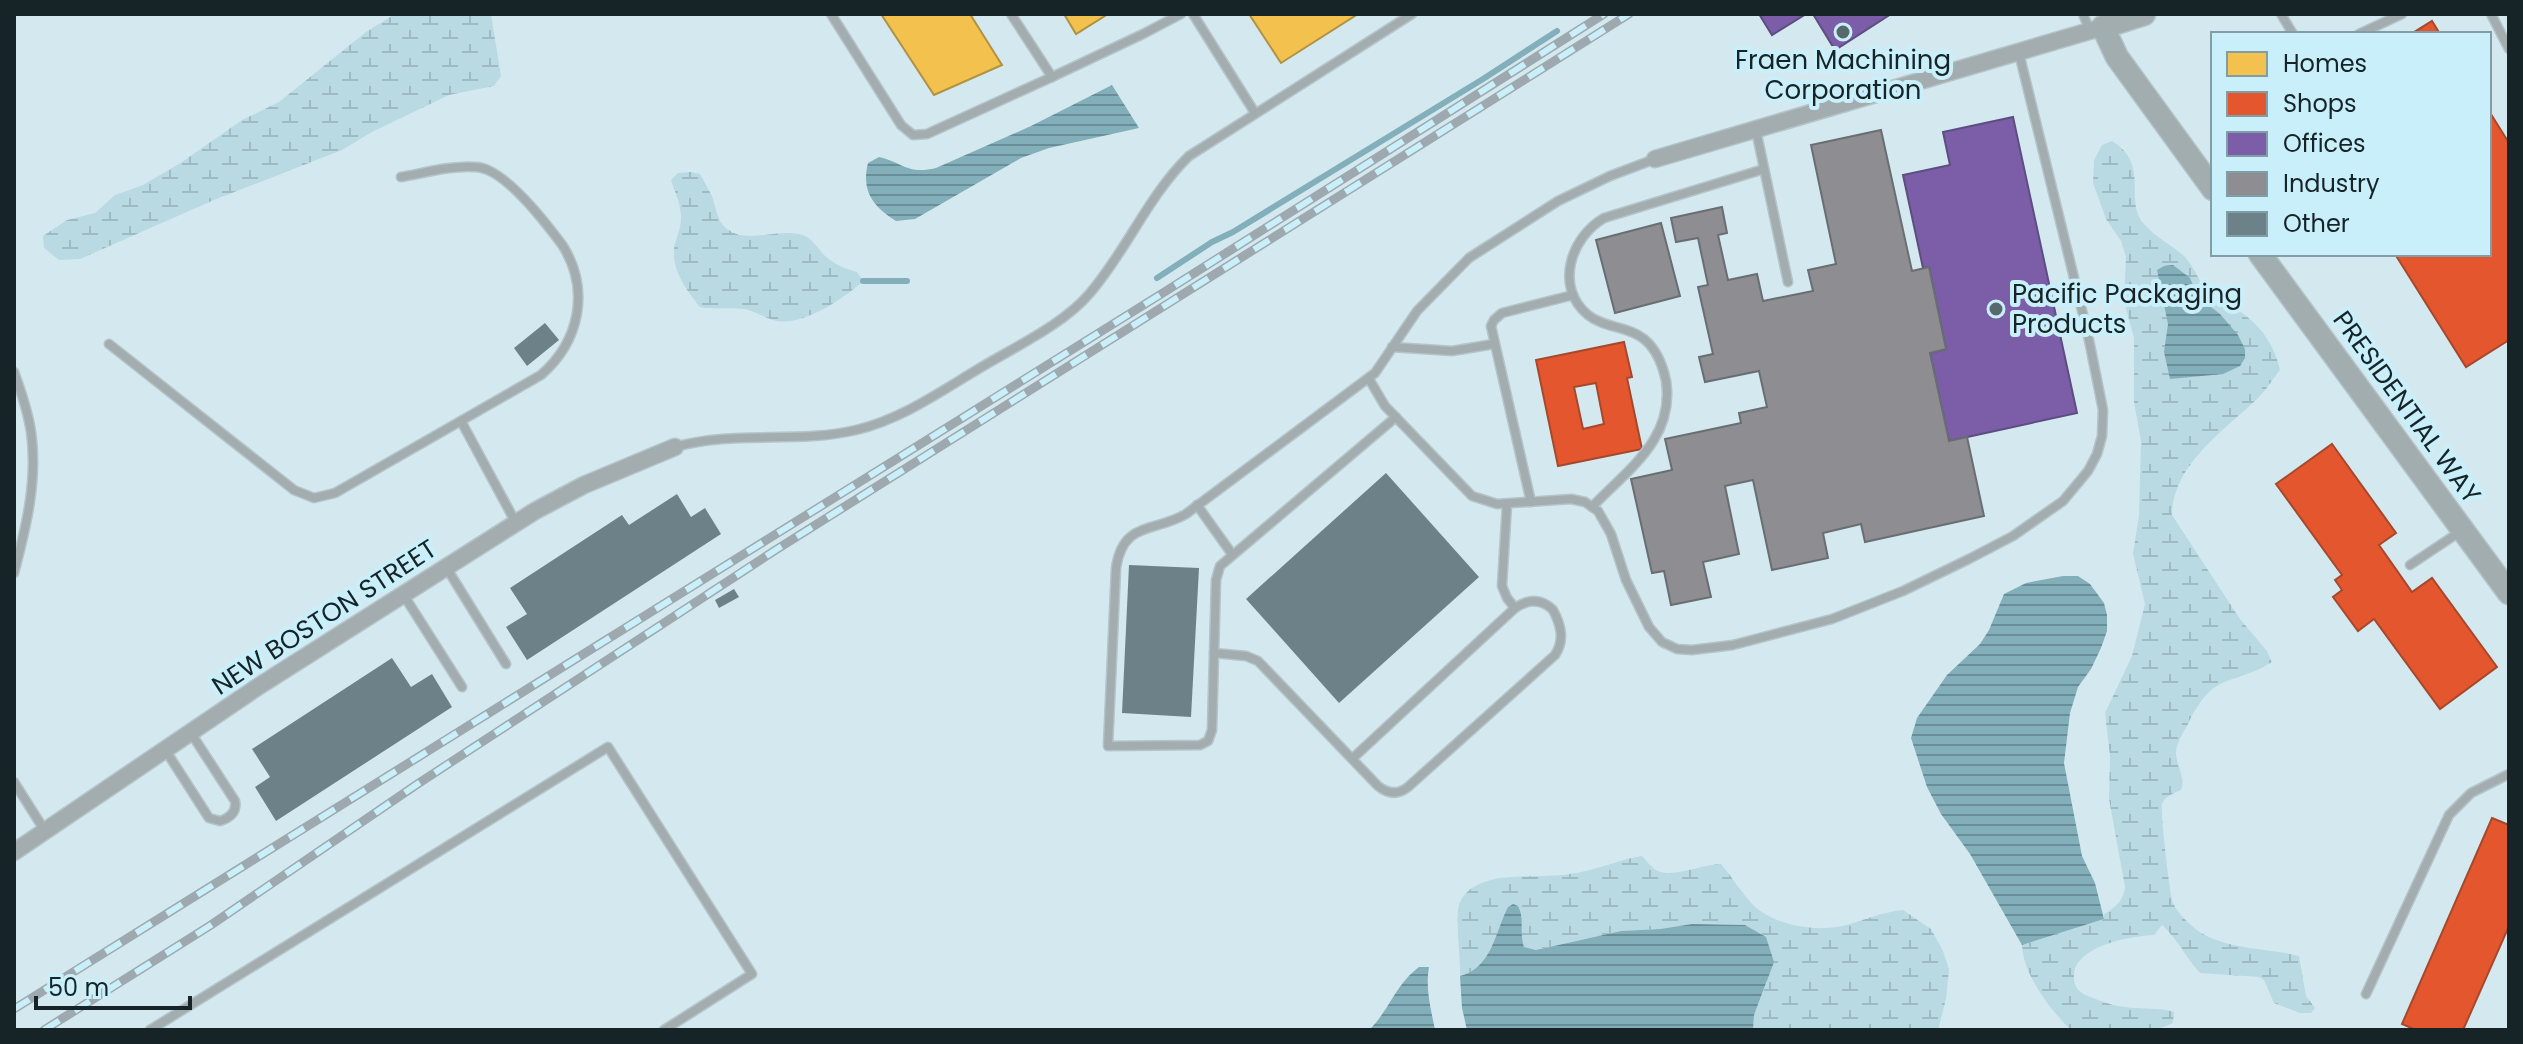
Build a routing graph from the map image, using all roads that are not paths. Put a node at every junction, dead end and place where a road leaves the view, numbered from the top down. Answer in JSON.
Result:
{"nodes":[{"id":1,"x":831,"y":14,"type":"edge"},
{"id":2,"x":1011,"y":14,"type":"edge"},
{"id":3,"x":1181,"y":14,"type":"edge"},
{"id":4,"x":1193,"y":14,"type":"edge"},
{"id":5,"x":1412,"y":14,"type":"edge"},
{"id":6,"x":2083,"y":14,"type":"edge"},
{"id":7,"x":2144,"y":14,"type":"edge"},
{"id":8,"x":2281,"y":14,"type":"edge"},
{"id":9,"x":2402,"y":14,"type":"edge"},
{"id":10,"x":2491,"y":14,"type":"edge"},
{"id":11,"x":2096,"y":29,"type":"junction"},
{"id":12,"x":2292,"y":32,"type":"edge"},
{"id":13,"x":2363,"y":32,"type":"edge"},
{"id":14,"x":2508,"y":46,"type":"edge"},
{"id":15,"x":2019,"y":53,"type":"junction"},
{"id":16,"x":1052,"y":77,"type":"junction"},
{"id":17,"x":1255,"y":113,"type":"junction"},
{"id":18,"x":1756,"y":129,"type":"junction"},
{"id":19,"x":1655,"y":159,"type":"joint"},
{"id":20,"x":1764,"y":169,"type":"junction"},
{"id":21,"x":401,"y":177,"type":"dead end"},
{"id":22,"x":2211,"y":186,"type":"edge"},
{"id":23,"x":2261,"y":256,"type":"edge"},
{"id":24,"x":1788,"y":282,"type":"dead end"},
{"id":25,"x":1573,"y":295,"type":"junction"},
{"id":26,"x":109,"y":344,"type":"dead end"},
{"id":27,"x":1494,"y":344,"type":"junction"},
{"id":28,"x":1392,"y":347,"type":"junction"},
{"id":29,"x":14,"y":374,"type":"edge"},
{"id":30,"x":1369,"y":379,"type":"junction"},
{"id":31,"x":1396,"y":417,"type":"junction"},
{"id":32,"x":461,"y":421,"type":"junction"},
{"id":33,"x":675,"y":447,"type":"joint"},
{"id":34,"x":1531,"y":502,"type":"junction"},
{"id":35,"x":1507,"y":504,"type":"junction"},
{"id":36,"x":1197,"y":505,"type":"junction"},
{"id":37,"x":1592,"y":507,"type":"junction"},
{"id":38,"x":516,"y":523,"type":"junction"},
{"id":39,"x":2462,"y":530,"type":"junction"},
{"id":40,"x":1232,"y":554,"type":"junction"},
{"id":41,"x":2410,"y":565,"type":"dead end"},
{"id":42,"x":446,"y":566,"type":"junction"},
{"id":43,"x":14,"y":573,"type":"edge"},
{"id":44,"x":2509,"y":593,"type":"edge"},
{"id":45,"x":403,"y":594,"type":"junction"},
{"id":46,"x":1515,"y":608,"type":"junction"},
{"id":47,"x":1214,"y":653,"type":"junction"},
{"id":48,"x":506,"y":664,"type":"dead end"},
{"id":49,"x":462,"y":687,"type":"dead end"},
{"id":50,"x":191,"y":733,"type":"junction"},
{"id":51,"x":166,"y":751,"type":"junction"},
{"id":52,"x":1353,"y":758,"type":"junction"},
{"id":53,"x":2509,"y":774,"type":"edge"},
{"id":54,"x":14,"y":782,"type":"edge"},
{"id":55,"x":45,"y":832,"type":"junction"},
{"id":56,"x":14,"y":852,"type":"edge"},
{"id":57,"x":2366,"y":994,"type":"dead end"},
{"id":58,"x":150,"y":1030,"type":"edge"},
{"id":59,"x":664,"y":1030,"type":"edge"}],
"edges":[{"from":1,"to":16,"type":"lane"},
{"from":2,"to":16,"type":"lane"},
{"from":3,"to":16,"type":"lane"},
{"from":4,"to":17,"type":"lane"},
{"from":5,"to":17,"type":"lane"},
{"from":6,"to":11,"type":"lane"},
{"from":7,"to":11,"type":"street"},
{"from":8,"to":12,"type":"lane"},
{"from":9,"to":13,"type":"lane"},
{"from":10,"to":14,"type":"lane"},
{"from":11,"to":15,"type":"street"},
{"from":11,"to":22,"type":"street"},
{"from":15,"to":18,"type":"street"},
{"from":15,"to":37,"type":"lane"},
{"from":17,"to":33,"type":"lane"},
{"from":18,"to":19,"type":"street"},
{"from":18,"to":20,"type":"lane"},
{"from":19,"to":28,"type":"lane"},
{"from":20,"to":24,"type":"lane"},
{"from":20,"to":25,"type":"lane"},
{"from":21,"to":32,"type":"lane"},
{"from":23,"to":39,"type":"street","name":"PRESIDENTIAL WAY"},
{"from":25,"to":27,"type":"lane"},
{"from":25,"to":37,"type":"lane"},
{"from":26,"to":32,"type":"lane"},
{"from":27,"to":28,"type":"lane"},
{"from":27,"to":34,"type":"lane"},
{"from":28,"to":30,"type":"lane"},
{"from":29,"to":43,"type":"lane"},
{"from":30,"to":31,"type":"lane"},
{"from":30,"to":36,"type":"lane"},
{"from":31,"to":35,"type":"lane"},
{"from":31,"to":40,"type":"lane"},
{"from":32,"to":38,"type":"lane"},
{"from":33,"to":38,"type":"street","name":"NEW BOSTON STREET"},
{"from":34,"to":35,"type":"lane"},
{"from":34,"to":37,"type":"lane"},
{"from":35,"to":46,"type":"lane"},
{"from":36,"to":40,"type":"lane"},
{"from":36,"to":47,"type":"lane"},
{"from":38,"to":42,"type":"street","name":"NEW BOSTON STREET"},
{"from":39,"to":41,"type":"lane"},
{"from":39,"to":44,"type":"street","name":"PRESIDENTIAL WAY"},
{"from":40,"to":47,"type":"lane"},
{"from":42,"to":45,"type":"street","name":"NEW BOSTON STREET"},
{"from":42,"to":48,"type":"lane"},
{"from":45,"to":49,"type":"lane"},
{"from":45,"to":50,"type":"street","name":"NEW BOSTON STREET"},
{"from":46,"to":52,"type":"lane"},
{"from":46,"to":52,"type":"lane"},
{"from":47,"to":52,"type":"lane"},
{"from":50,"to":51,"type":"street","name":"NEW BOSTON STREET"},
{"from":50,"to":51,"type":"lane"},
{"from":51,"to":55,"type":"street","name":"NEW BOSTON STREET"},
{"from":53,"to":57,"type":"lane"},
{"from":54,"to":55,"type":"lane"},
{"from":55,"to":56,"type":"street","name":"NEW BOSTON STREET"},
{"from":58,"to":59,"type":"lane"}]}
